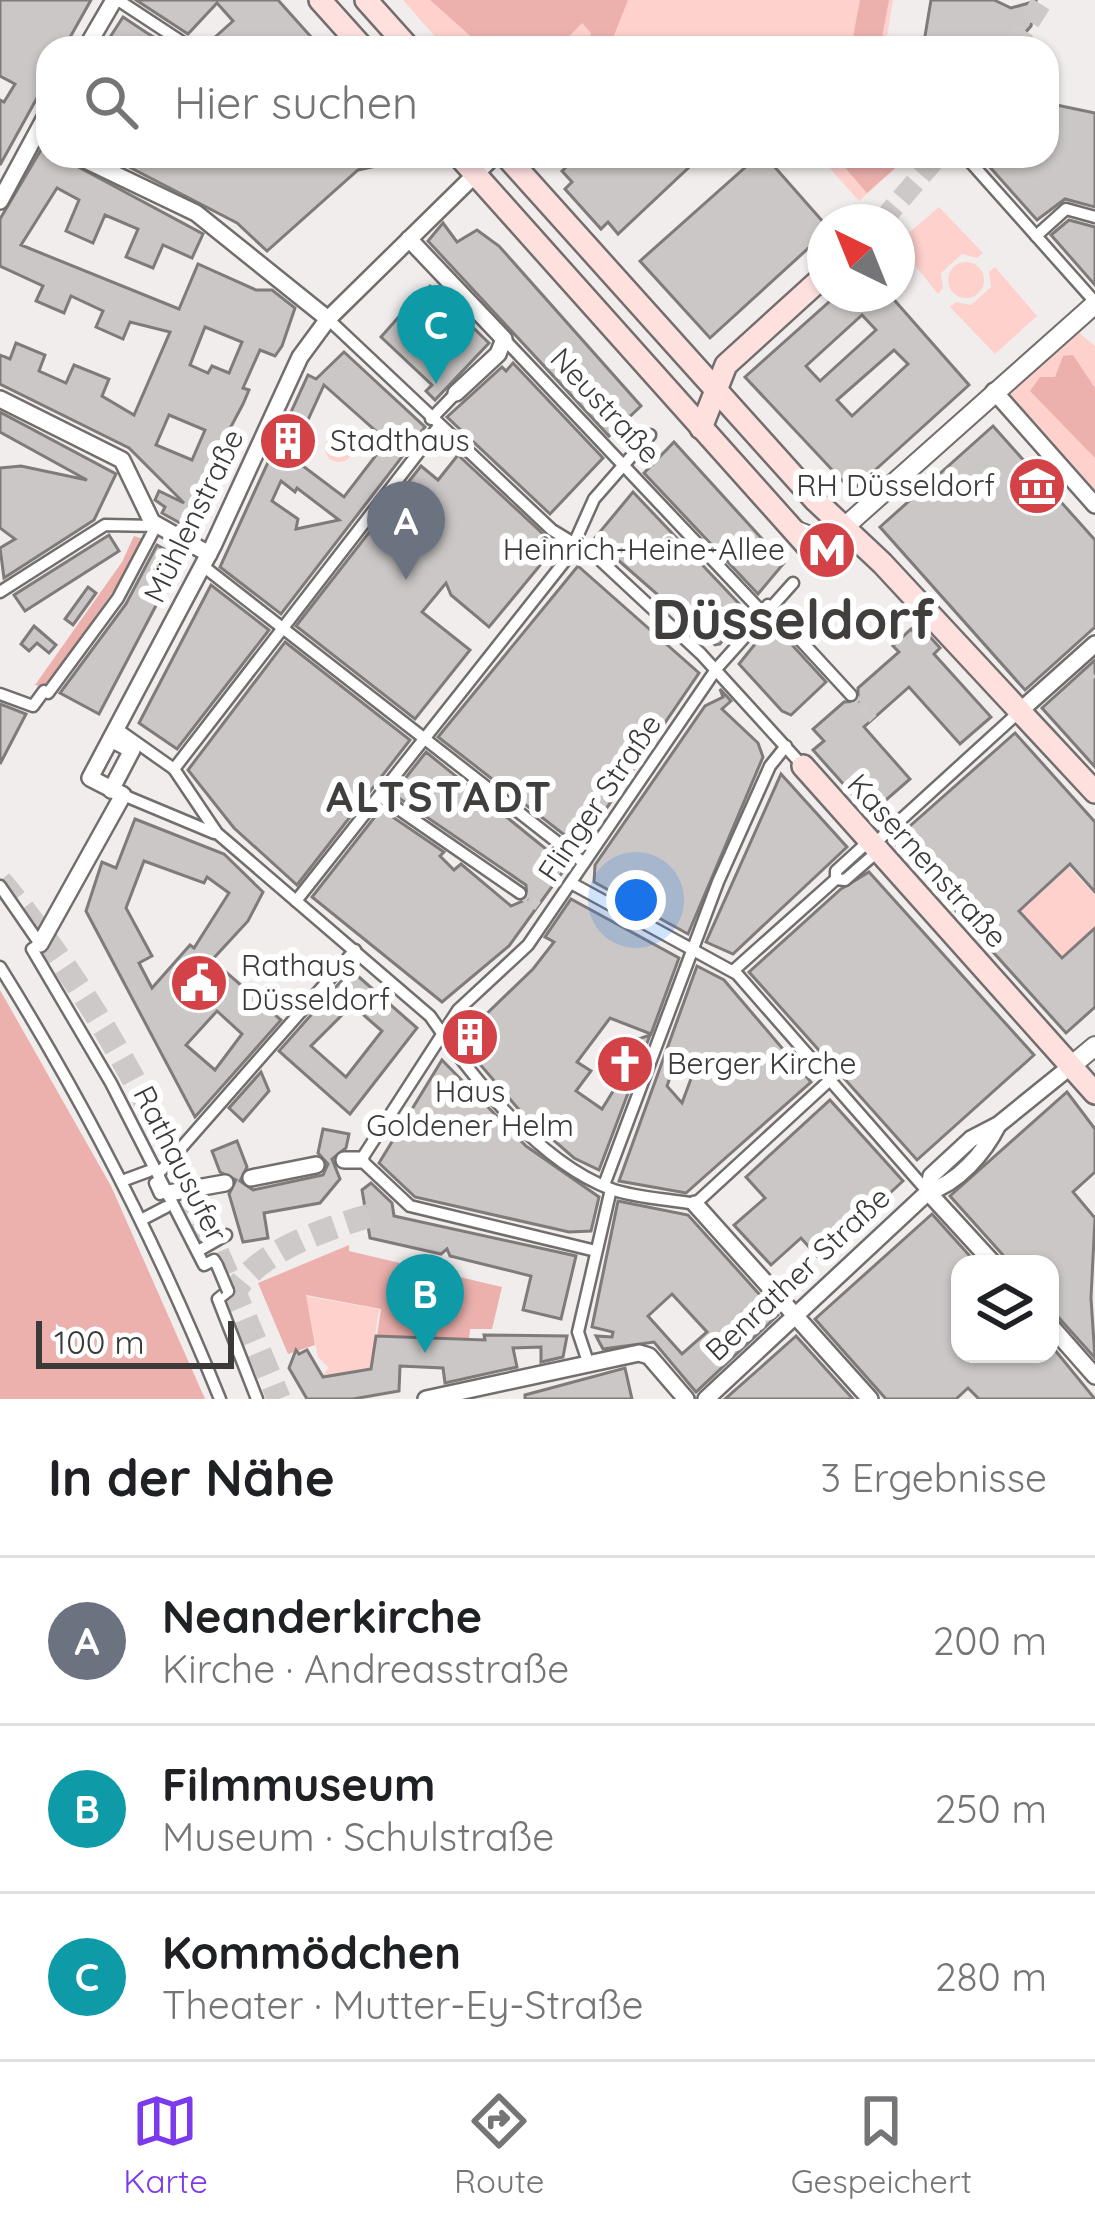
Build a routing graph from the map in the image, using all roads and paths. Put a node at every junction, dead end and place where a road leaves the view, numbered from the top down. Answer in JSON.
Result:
{"nodes":[{"id":1,"x":116,"y":0,"type":"edge"},
{"id":2,"x":320,"y":0,"type":"edge"},
{"id":3,"x":366,"y":0,"type":"edge"},
{"id":4,"x":94,"y":36,"type":"edge"},
{"id":5,"x":172,"y":36,"type":"edge"},
{"id":6,"x":352,"y":36,"type":"edge"},
{"id":7,"x":398,"y":36,"type":"edge"},
{"id":8,"x":36,"y":147,"type":"edge"},
{"id":9,"x":102,"y":168,"type":"edge"},
{"id":10,"x":470,"y":168,"type":"edge"},
{"id":11,"x":481,"y":168,"type":"edge"},
{"id":12,"x":517,"y":168,"type":"edge"},
{"id":13,"x":976,"y":168,"type":"edge"},
{"id":14,"x":475,"y":174,"type":"junction"},
{"id":15,"x":0,"y":201,"type":"edge"},
{"id":16,"x":1095,"y":217,"type":"edge"},
{"id":17,"x":1036,"y":236,"type":"junction"},
{"id":18,"x":409,"y":239,"type":"junction"},
{"id":19,"x":807,"y":291,"type":"edge"},
{"id":20,"x":1095,"y":303,"type":"edge"},
{"id":21,"x":328,"y":319,"type":"junction"},
{"id":22,"x":1087,"y":324,"type":"edge"},
{"id":23,"x":504,"y":339,"type":"junction"},
{"id":24,"x":706,"y":379,"type":"junction"},
{"id":25,"x":994,"y":391,"type":"junction"},
{"id":26,"x":456,"y":393,"type":"joint"},
{"id":27,"x":0,"y":399,"type":"edge"},
{"id":28,"x":435,"y":422,"type":"junction"},
{"id":29,"x":701,"y":428,"type":"junction"},
{"id":30,"x":650,"y":435,"type":"dead end"},
{"id":31,"x":622,"y":463,"type":"junction"},
{"id":32,"x":814,"y":500,"type":"junction"},
{"id":33,"x":1095,"y":506,"type":"edge"},
{"id":34,"x":781,"y":513,"type":"junction"},
{"id":35,"x":153,"y":522,"type":"junction"},
{"id":36,"x":844,"y":528,"type":"junction"},
{"id":37,"x":797,"y":531,"type":"junction"},
{"id":38,"x":575,"y":543,"type":"junction"},
{"id":39,"x":812,"y":551,"type":"dead end"},
{"id":40,"x":206,"y":560,"type":"junction"},
{"id":41,"x":793,"y":583,"type":"dead end"},
{"id":42,"x":0,"y":592,"type":"edge"},
{"id":43,"x":765,"y":609,"type":"junction"},
{"id":44,"x":284,"y":627,"type":"junction"},
{"id":45,"x":1095,"y":644,"type":"edge"},
{"id":46,"x":716,"y":669,"type":"junction"},
{"id":47,"x":843,"y":687,"type":"tunnel mouth"},
{"id":48,"x":0,"y":694,"type":"edge"},
{"id":49,"x":1021,"y":710,"type":"junction"},
{"id":50,"x":114,"y":734,"type":"junction"},
{"id":51,"x":424,"y":739,"type":"junction"},
{"id":52,"x":786,"y":746,"type":"junction"},
{"id":53,"x":803,"y":766,"type":"joint"},
{"id":54,"x":173,"y":769,"type":"junction"},
{"id":55,"x":117,"y":792,"type":"junction"},
{"id":56,"x":1095,"y":792,"type":"edge"},
{"id":57,"x":381,"y":797,"type":"junction"},
{"id":58,"x":217,"y":833,"type":"junction"},
{"id":59,"x":873,"y":846,"type":"junction"},
{"id":60,"x":584,"y":863,"type":"junction"},
{"id":61,"x":571,"y":883,"type":"junction"},
{"id":62,"x":0,"y":886,"type":"edge"},
{"id":63,"x":520,"y":893,"type":"tunnel mouth"},
{"id":64,"x":296,"y":901,"type":"junction"},
{"id":65,"x":538,"y":906,"type":"tunnel mouth"},
{"id":66,"x":550,"y":914,"type":"junction"},
{"id":67,"x":40,"y":944,"type":"junction"},
{"id":68,"x":692,"y":948,"type":"junction"},
{"id":69,"x":355,"y":950,"type":"junction"},
{"id":70,"x":0,"y":967,"type":"edge"},
{"id":71,"x":733,"y":971,"type":"junction"},
{"id":72,"x":442,"y":1035,"type":"junction"},
{"id":73,"x":1095,"y":1046,"type":"edge"},
{"id":74,"x":1071,"y":1066,"type":"junction"},
{"id":75,"x":832,"y":1079,"type":"junction"},
{"id":76,"x":1095,"y":1093,"type":"edge"},
{"id":77,"x":316,"y":1165,"type":"dead end"},
{"id":78,"x":251,"y":1178,"type":"dead end"},
{"id":79,"x":122,"y":1180,"type":"junction"},
{"id":80,"x":225,"y":1184,"type":"dead end"},
{"id":81,"x":608,"y":1186,"type":"junction"},
{"id":82,"x":160,"y":1187,"type":"junction"},
{"id":83,"x":928,"y":1192,"type":"junction"},
{"id":84,"x":694,"y":1204,"type":"junction"},
{"id":85,"x":141,"y":1220,"type":"junction"},
{"id":86,"x":226,"y":1235,"type":"dead end"},
{"id":87,"x":198,"y":1251,"type":"junction"},
{"id":88,"x":596,"y":1251,"type":"junction"},
{"id":89,"x":986,"y":1255,"type":"edge"},
{"id":90,"x":797,"y":1316,"type":"junction"},
{"id":91,"x":1059,"y":1335,"type":"edge"},
{"id":92,"x":590,"y":1366,"type":"junction"},
{"id":93,"x":1095,"y":1376,"type":"edge"},
{"id":94,"x":511,"y":1391,"type":"edge"},
{"id":95,"x":220,"y":1399,"type":"edge"},
{"id":96,"x":257,"y":1399,"type":"edge"},
{"id":97,"x":426,"y":1399,"type":"edge"},
{"id":98,"x":686,"y":1399,"type":"edge"},
{"id":99,"x":706,"y":1399,"type":"edge"},
{"id":100,"x":870,"y":1399,"type":"edge"}],
"edges":[{"from":1,"to":4,"type":"street"},
{"from":1,"to":5,"type":"street"},
{"from":2,"to":6,"type":"main road"},
{"from":3,"to":7,"type":"main road"},
{"from":8,"to":15,"type":"street"},
{"from":9,"to":21,"type":"street"},
{"from":10,"to":14,"type":"main road"},
{"from":11,"to":14,"type":"street","name":"Mühlenstraße"},
{"from":12,"to":24,"type":"main road"},
{"from":13,"to":17,"type":"street"},
{"from":14,"to":18,"type":"street","name":"Mühlenstraße"},
{"from":14,"to":29,"type":"main road"},
{"from":16,"to":17,"type":"street"},
{"from":17,"to":20,"type":"street"},
{"from":18,"to":21,"type":"street","name":"Mühlenstraße"},
{"from":18,"to":23,"type":"street","name":"Neustraße"},
{"from":19,"to":24,"type":"main road"},
{"from":20,"to":22,"type":"street"},
{"from":21,"to":28,"type":"street","name":"Kasernenstraße"},
{"from":21,"to":40,"type":"street","name":"Mühlenstraße"},
{"from":22,"to":25,"type":"street"},
{"from":23,"to":26,"type":"street"},
{"from":23,"to":31,"type":"street","name":"Neustraße"},
{"from":24,"to":29,"type":"main road"},
{"from":24,"to":32,"type":"main road"},
{"from":25,"to":33,"type":"street"},
{"from":25,"to":36,"type":"street"},
{"from":26,"to":28,"type":"street"},
{"from":27,"to":35,"type":"street"},
{"from":28,"to":38,"type":"street","name":"Kasernenstraße"},
{"from":28,"to":44,"type":"street"},
{"from":29,"to":34,"type":"main road"},
{"from":30,"to":31,"type":"street"},
{"from":31,"to":38,"type":"street"},
{"from":31,"to":43,"type":"street","name":"Neustraße"},
{"from":32,"to":34,"type":"street"},
{"from":32,"to":36,"type":"main road"},
{"from":34,"to":37,"type":"main road"},
{"from":35,"to":40,"type":"street"},
{"from":35,"to":42,"type":"street"},
{"from":35,"to":48,"type":"street"},
{"from":36,"to":37,"type":"street"},
{"from":36,"to":49,"type":"main road"},
{"from":37,"to":39,"type":"main road"},
{"from":38,"to":46,"type":"street","name":"Kasernenstraße"},
{"from":38,"to":51,"type":"street"},
{"from":40,"to":44,"type":"street"},
{"from":40,"to":50,"type":"street","name":"Mühlenstraße"},
{"from":41,"to":43,"type":"street","name":"Flinger Straße"},
{"from":43,"to":46,"type":"street","name":"Flinger Straße"},
{"from":43,"to":47,"type":"street","name":"Neustraße"},
{"from":44,"to":51,"type":"street"},
{"from":44,"to":54,"type":"street"},
{"from":45,"to":49,"type":"street"},
{"from":46,"to":52,"type":"street","name":"Kasernenstraße"},
{"from":46,"to":60,"type":"street","name":"Flinger Straße"},
{"from":49,"to":56,"type":"main road"},
{"from":49,"to":59,"type":"street"},
{"from":50,"to":54,"type":"street"},
{"from":50,"to":55,"type":"street"},
{"from":50,"to":55,"type":"street"},
{"from":51,"to":57,"type":"street"},
{"from":51,"to":60,"type":"street"},
{"from":52,"to":53,"type":"street","name":"Kasernenstraße"},
{"from":52,"to":68,"type":"street"},
{"from":53,"to":59,"type":"main road","name":"Kasernenstraße"},
{"from":54,"to":58,"type":"street"},
{"from":55,"to":58,"type":"street"},
{"from":55,"to":67,"type":"street"},
{"from":57,"to":63,"type":"street"},
{"from":57,"to":64,"type":"street"},
{"from":58,"to":64,"type":"street"},
{"from":59,"to":71,"type":"street"},
{"from":59,"to":74,"type":"main road","name":"Kasernenstraße"},
{"from":60,"to":61,"type":"street","name":"Flinger Straße"},
{"from":61,"to":66,"type":"street","name":"Flinger Straße"},
{"from":61,"to":68,"type":"street"},
{"from":62,"to":67,"type":"street"},
{"from":64,"to":69,"type":"street"},
{"from":65,"to":66,"type":"street"},
{"from":66,"to":72,"type":"street","name":"Flinger Straße"},
{"from":67,"to":82,"type":"street","name":"Rathausufer"},
{"from":68,"to":71,"type":"street"},
{"from":68,"to":81,"type":"street"},
{"from":69,"to":72,"type":"street"},
{"from":69,"to":82,"type":"street"},
{"from":70,"to":79,"type":"street"},
{"from":71,"to":75,"type":"street"},
{"from":72,"to":81,"type":"street"},
{"from":72,"to":88,"type":"street","name":"Flinger Straße"},
{"from":73,"to":74,"type":"street","name":"Benrather Straße"},
{"from":74,"to":76,"type":"main road","name":"Kasernenstraße"},
{"from":74,"to":83,"type":"street","name":"Benrather Straße"},
{"from":75,"to":83,"type":"street"},
{"from":75,"to":84,"type":"street"},
{"from":77,"to":78,"type":"street"},
{"from":79,"to":82,"type":"street"},
{"from":79,"to":85,"type":"street"},
{"from":80,"to":82,"type":"street"},
{"from":81,"to":84,"type":"street"},
{"from":81,"to":88,"type":"street"},
{"from":82,"to":85,"type":"street"},
{"from":82,"to":87,"type":"street","name":"Rathausufer"},
{"from":83,"to":89,"type":"street"},
{"from":83,"to":90,"type":"street","name":"Benrather Straße"},
{"from":84,"to":90,"type":"street"},
{"from":85,"to":95,"type":"street"},
{"from":86,"to":87,"type":"street"},
{"from":87,"to":96,"type":"street","name":"Rathausufer","bridge":true},
{"from":88,"to":92,"type":"street"},
{"from":90,"to":99,"type":"street","name":"Benrather Straße"},
{"from":90,"to":100,"type":"street"},
{"from":91,"to":93,"type":"street"},
{"from":92,"to":94,"type":"street"},
{"from":92,"to":98,"type":"street"},
{"from":94,"to":97,"type":"street"}]}
